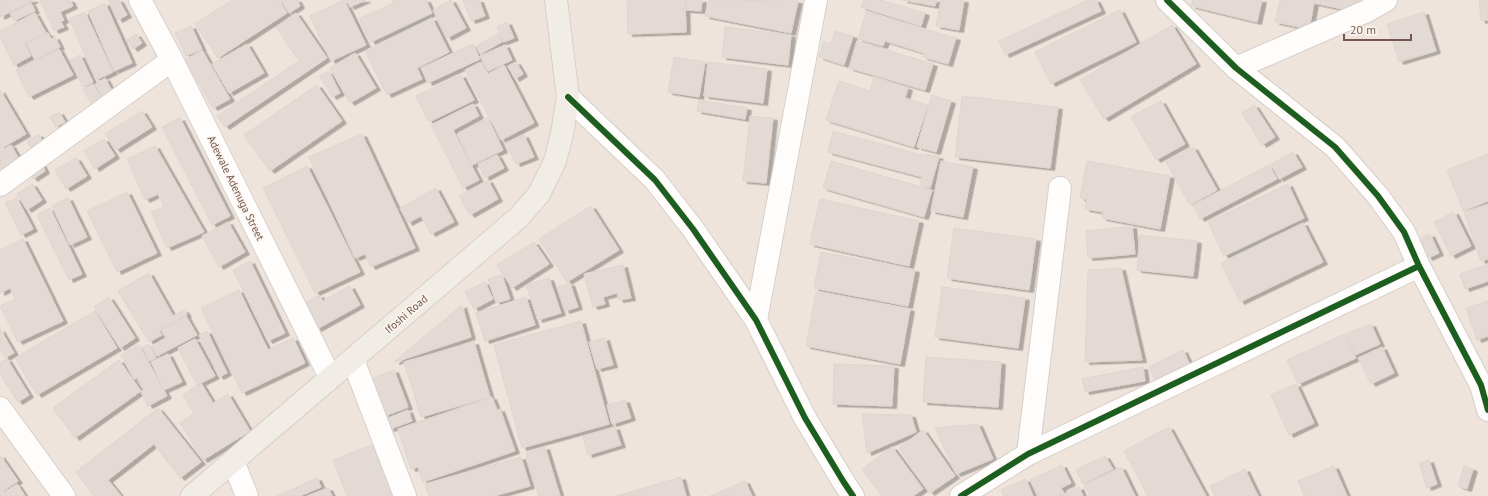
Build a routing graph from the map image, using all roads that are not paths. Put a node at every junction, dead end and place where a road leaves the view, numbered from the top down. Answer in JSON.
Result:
{"nodes":[{"id":1,"x":140,"y":0,"type":"edge"},
{"id":2,"x":556,"y":0,"type":"edge"},
{"id":3,"x":816,"y":0,"type":"edge"},
{"id":4,"x":1167,"y":0,"type":"edge"},
{"id":5,"x":1386,"y":0,"type":"edge"},
{"id":6,"x":172,"y":60,"type":"junction"},
{"id":7,"x":1236,"y":68,"type":"junction"},
{"id":8,"x":568,"y":97,"type":"junction"},
{"id":9,"x":0,"y":185,"type":"edge"},
{"id":10,"x":1060,"y":188,"type":"dead end"},
{"id":11,"x":1419,"y":266,"type":"junction"},
{"id":12,"x":756,"y":320,"type":"junction"},
{"id":13,"x":353,"y":360,"type":"junction"},
{"id":14,"x":330,"y":377,"type":"junction"},
{"id":15,"x":0,"y":408,"type":"edge"},
{"id":16,"x":1488,"y":410,"type":"edge"},
{"id":17,"x":1028,"y":454,"type":"junction"},
{"id":18,"x":233,"y":461,"type":"junction"},
{"id":19,"x":64,"y":496,"type":"edge"},
{"id":20,"x":192,"y":496,"type":"edge"},
{"id":21,"x":247,"y":496,"type":"edge"},
{"id":22,"x":405,"y":496,"type":"edge"},
{"id":23,"x":853,"y":496,"type":"edge"},
{"id":24,"x":961,"y":496,"type":"edge"}],
"edges":[{"from":1,"to":6,"type":"street","name":"Adewale Adenuga Street"},
{"from":2,"to":8,"type":"main road","name":"Ifoshi Road"},
{"from":3,"to":12,"type":"street"},
{"from":4,"to":7,"type":"street"},
{"from":5,"to":7,"type":"street"},
{"from":6,"to":9,"type":"street"},
{"from":6,"to":14,"type":"street","name":"Adewale Adenuga Street"},
{"from":7,"to":11,"type":"street"},
{"from":8,"to":12,"type":"street"},
{"from":8,"to":13,"type":"main road","name":"Ifoshi Road"},
{"from":10,"to":17,"type":"street"},
{"from":11,"to":16,"type":"street"},
{"from":11,"to":17,"type":"street"},
{"from":12,"to":23,"type":"street"},
{"from":13,"to":14,"type":"main road","name":"Ifoshi Road"},
{"from":13,"to":22,"type":"street"},
{"from":14,"to":18,"type":"main road","name":"Ifoshi Road"},
{"from":15,"to":19,"type":"street"},
{"from":17,"to":24,"type":"street"},
{"from":18,"to":20,"type":"main road","name":"Ifoshi Road"},
{"from":18,"to":21,"type":"street"}]}
